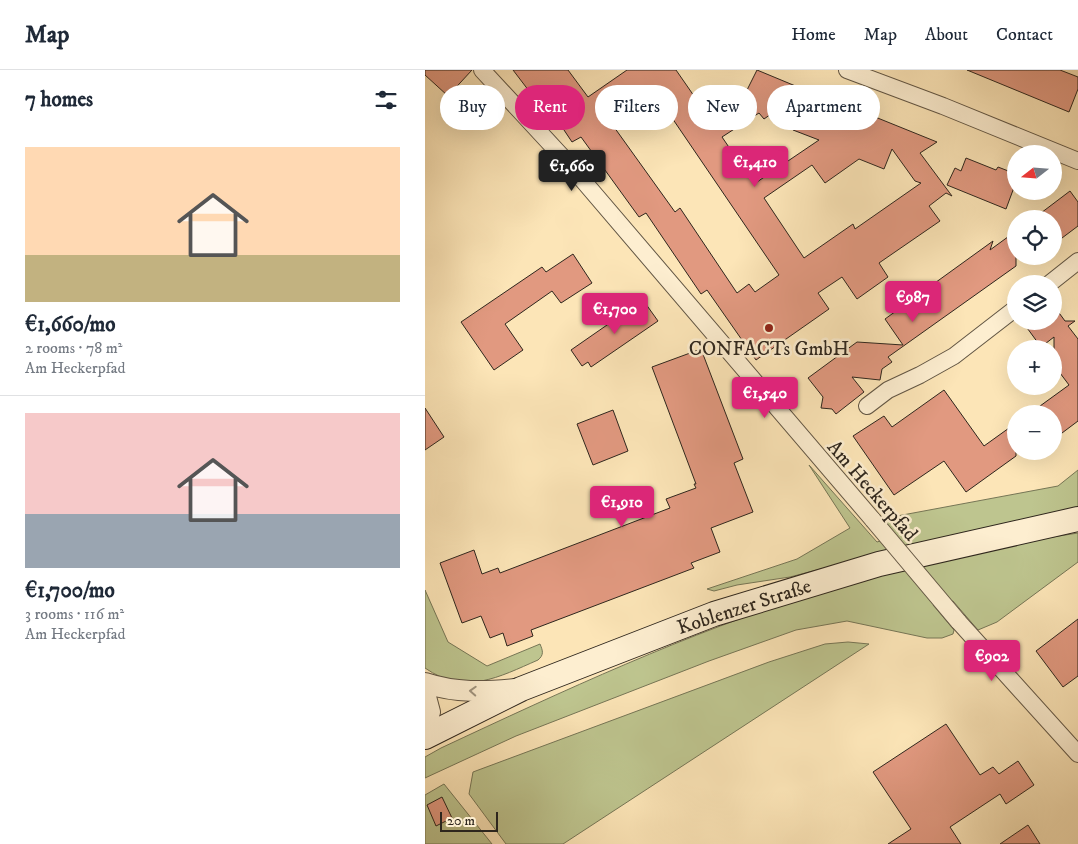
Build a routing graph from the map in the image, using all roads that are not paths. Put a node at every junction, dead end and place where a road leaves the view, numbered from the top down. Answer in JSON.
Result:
{"nodes":[{"id":1,"x":482,"y":70,"type":"edge"},
{"id":2,"x":847,"y":70,"type":"edge"},
{"id":3,"x":1078,"y":161,"type":"edge"},
{"id":4,"x":1078,"y":262,"type":"edge"},
{"id":5,"x":1061,"y":275,"type":"edge"},
{"id":6,"x":1007,"y":315,"type":"edge"},
{"id":7,"x":867,"y":406,"type":"dead end"},
{"id":8,"x":1078,"y":520,"type":"edge"},
{"id":9,"x":425,"y":683,"type":"edge"},
{"id":10,"x":521,"y":689,"type":"junction"},
{"id":11,"x":425,"y":693,"type":"edge"},
{"id":12,"x":425,"y":728,"type":"edge"},
{"id":13,"x":425,"y":736,"type":"edge"},
{"id":14,"x":1078,"y":754,"type":"edge"}],
"edges":[{"from":1,"to":14,"type":"street","name":"Am Heckerpfad","bridge":true},
{"from":2,"to":3,"type":"street"},
{"from":4,"to":5,"type":"street"},
{"from":6,"to":7,"type":"street"},
{"from":8,"to":10,"type":"main road","name":"Koblenzer Straße"},
{"from":10,"to":9,"type":"street","one_way":true},
{"from":10,"to":13,"type":"main road","name":"Koblenzer Straße"},
{"from":11,"to":12,"type":"street"}]}
